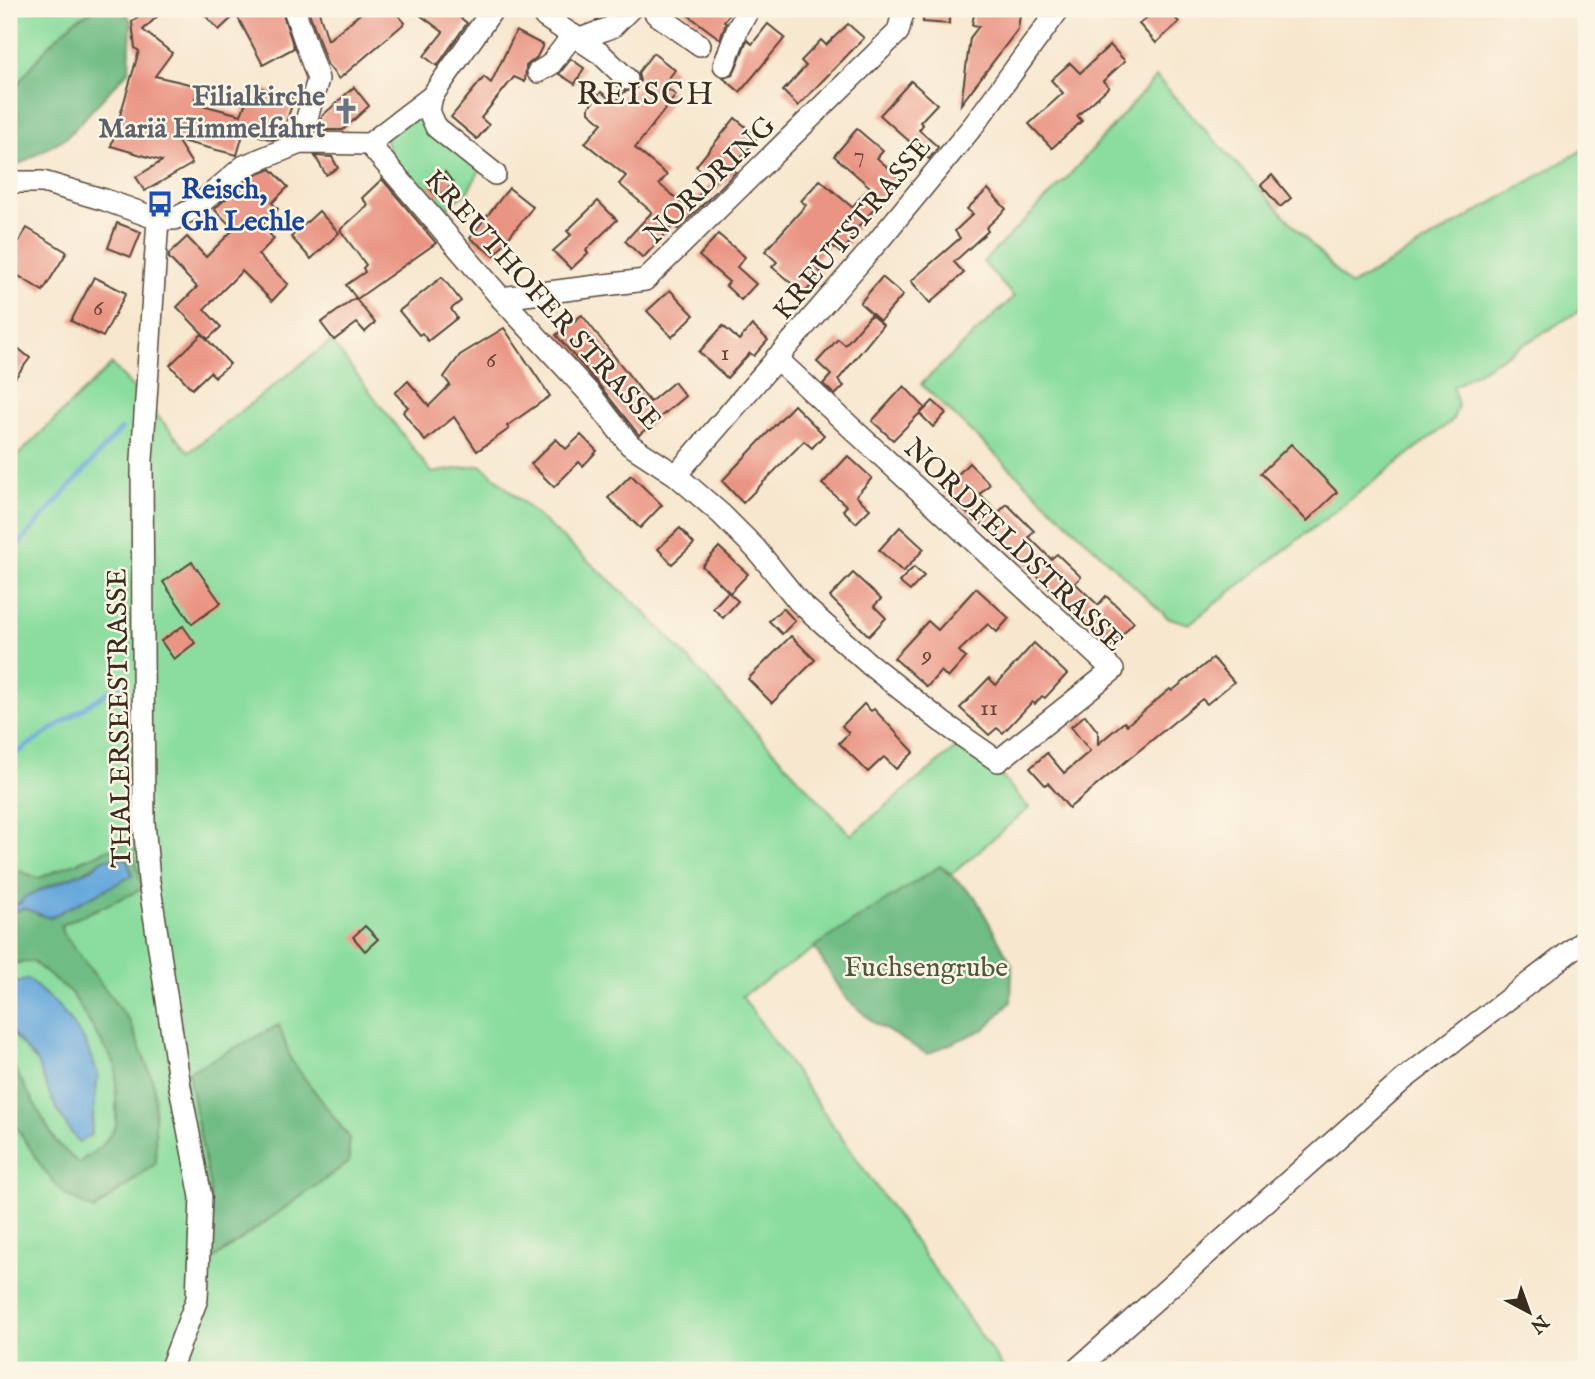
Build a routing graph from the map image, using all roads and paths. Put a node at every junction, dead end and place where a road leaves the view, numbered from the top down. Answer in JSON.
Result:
{"nodes":[{"id":1,"x":294,"y":9,"type":"edge"},
{"id":2,"x":493,"y":9,"type":"edge"},
{"id":3,"x":540,"y":9,"type":"edge"},
{"id":4,"x":630,"y":9,"type":"edge"},
{"id":5,"x":653,"y":9,"type":"edge"},
{"id":6,"x":749,"y":9,"type":"edge"},
{"id":7,"x":904,"y":9,"type":"edge"},
{"id":8,"x":1059,"y":9,"type":"edge"},
{"id":9,"x":576,"y":37,"type":"junction"},
{"id":10,"x":700,"y":45,"type":"dead end"},
{"id":11,"x":724,"y":65,"type":"dead end"},
{"id":12,"x":538,"y":72,"type":"dead end"},
{"id":13,"x":627,"y":79,"type":"dead end"},
{"id":14,"x":432,"y":96,"type":"junction"},
{"id":15,"x":300,"y":143,"type":"junction"},
{"id":16,"x":369,"y":144,"type":"junction"},
{"id":17,"x":495,"y":174,"type":"dead end"},
{"id":18,"x":9,"y":182,"type":"edge"},
{"id":19,"x":158,"y":219,"type":"junction"},
{"id":20,"x":500,"y":299,"type":"junction"},
{"id":21,"x":776,"y":358,"type":"junction"},
{"id":22,"x":676,"y":475,"type":"junction"},
{"id":23,"x":998,"y":761,"type":"joint"},
{"id":24,"x":1586,"y":939,"type":"edge"},
{"id":25,"x":170,"y":1370,"type":"edge"},
{"id":26,"x":1076,"y":1370,"type":"edge"}],
"edges":[{"from":1,"to":15,"type":"street"},
{"from":2,"to":14,"type":"street"},
{"from":3,"to":9,"type":"street"},
{"from":4,"to":9,"type":"street"},
{"from":5,"to":10,"type":"street"},
{"from":6,"to":11,"type":"street"},
{"from":7,"to":20,"type":"street","name":"NORDRING"},
{"from":8,"to":21,"type":"street","name":"KREUTSTRASSE"},
{"from":9,"to":12,"type":"street"},
{"from":9,"to":13,"type":"street"},
{"from":14,"to":16,"type":"street"},
{"from":14,"to":17,"type":"street"},
{"from":15,"to":16,"type":"street"},
{"from":15,"to":19,"type":"street"},
{"from":16,"to":20,"type":"street","name":"KREUTHOFER STRASSE"},
{"from":18,"to":19,"type":"street"},
{"from":19,"to":25,"type":"street","name":"THALERSEESTRASSE"},
{"from":20,"to":22,"type":"street","name":"KREUTHOFER STRASSE"},
{"from":21,"to":22,"type":"street","name":"KREUTSTRASSE"},
{"from":21,"to":23,"type":"street","name":"NORDFELDSTRASSE"},
{"from":22,"to":23,"type":"street","name":"KREUTHOFER STRASSE"},
{"from":24,"to":26,"type":"street"}]}
